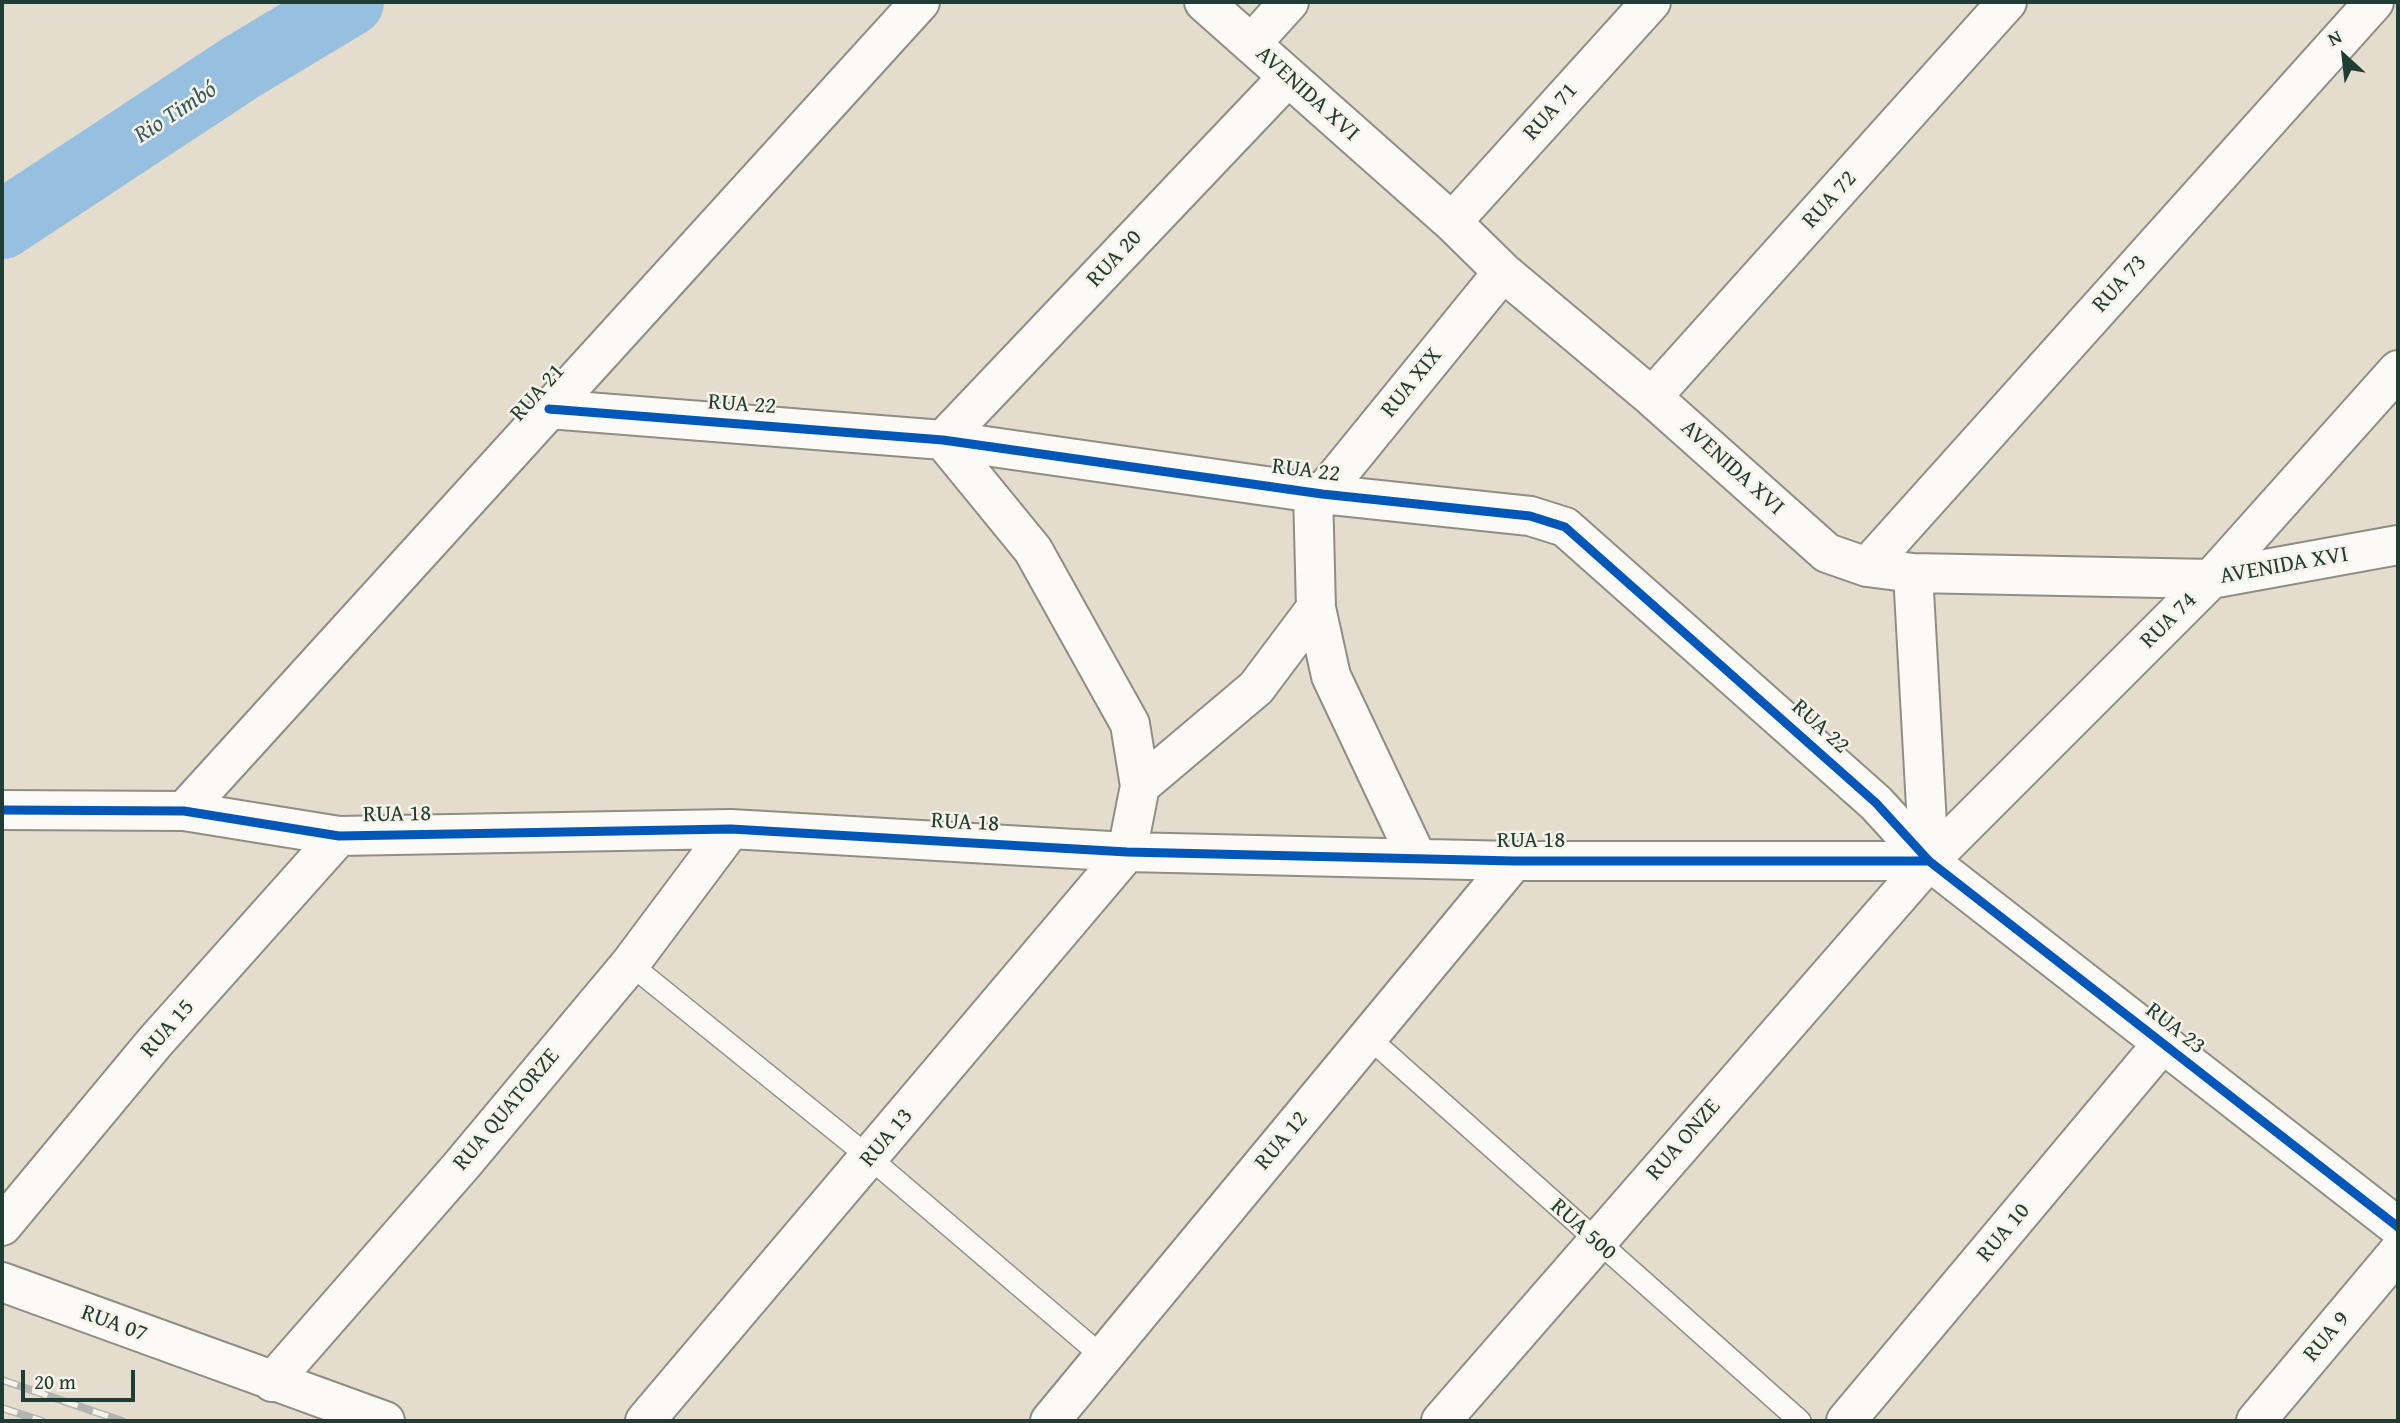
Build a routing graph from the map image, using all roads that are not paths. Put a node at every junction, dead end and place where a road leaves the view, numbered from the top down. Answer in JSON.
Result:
{"nodes":[{"id":1,"x":920,"y":2,"type":"edge"},
{"id":2,"x":1204,"y":2,"type":"edge"},
{"id":3,"x":1289,"y":2,"type":"edge"},
{"id":4,"x":1651,"y":2,"type":"edge"},
{"id":5,"x":2007,"y":2,"type":"edge"},
{"id":6,"x":2374,"y":2,"type":"edge"},
{"id":7,"x":1251,"y":44,"type":"junction"},
{"id":8,"x":1287,"y":78,"type":"junction"},
{"id":9,"x":1452,"y":222,"type":"junction"},
{"id":10,"x":1503,"y":272,"type":"junction"},
{"id":11,"x":2398,"y":370,"type":"edge"},
{"id":12,"x":1653,"y":397,"type":"junction"},
{"id":13,"x":549,"y":409,"type":"junction"},
{"id":14,"x":943,"y":440,"type":"junction"},
{"id":15,"x":1317,"y":493,"type":"junction"},
{"id":16,"x":2398,"y":545,"type":"edge"},
{"id":17,"x":1867,"y":567,"type":"junction"},
{"id":18,"x":1913,"y":573,"type":"junction"},
{"id":19,"x":2211,"y":579,"type":"junction"},
{"id":20,"x":1316,"y":608,"type":"junction"},
{"id":21,"x":1140,"y":786,"type":"junction"},
{"id":22,"x":2,"y":810,"type":"edge"},
{"id":23,"x":184,"y":811,"type":"junction"},
{"id":24,"x":731,"y":829,"type":"junction"},
{"id":25,"x":339,"y":836,"type":"junction"},
{"id":26,"x":1127,"y":852,"type":"junction"},
{"id":27,"x":1417,"y":858,"type":"junction"},
{"id":28,"x":1514,"y":861,"type":"junction"},
{"id":29,"x":1929,"y":861,"type":"junction"},
{"id":30,"x":630,"y":964,"type":"junction"},
{"id":31,"x":1368,"y":1037,"type":"junction"},
{"id":32,"x":2162,"y":1044,"type":"junction"},
{"id":33,"x":870,"y":1158,"type":"junction"},
{"id":34,"x":2,"y":1226,"type":"edge"},
{"id":35,"x":2398,"y":1227,"type":"edge"},
{"id":36,"x":1595,"y":1241,"type":"junction"},
{"id":37,"x":2398,"y":1252,"type":"edge"},
{"id":38,"x":2,"y":1282,"type":"edge"},
{"id":39,"x":1103,"y":1357,"type":"junction"},
{"id":40,"x":272,"y":1382,"type":"junction"},
{"id":41,"x":384,"y":1421,"type":"edge"},
{"id":42,"x":645,"y":1421,"type":"edge"},
{"id":43,"x":1050,"y":1421,"type":"edge"},
{"id":44,"x":1441,"y":1421,"type":"edge"},
{"id":45,"x":1800,"y":1421,"type":"edge"},
{"id":46,"x":1846,"y":1421,"type":"edge"},
{"id":47,"x":2256,"y":1421,"type":"edge"}],
"edges":[{"from":1,"to":13,"type":"street","name":"RUA 21"},
{"from":2,"to":7,"type":"street","name":"AVENIDA XVI"},
{"from":3,"to":7,"type":"street"},
{"from":4,"to":9,"type":"street","name":"RUA 71"},
{"from":5,"to":12,"type":"street","name":"RUA 72"},
{"from":6,"to":17,"type":"street","name":"RUA 73"},
{"from":7,"to":8,"type":"street","name":"AVENIDA XVI"},
{"from":8,"to":9,"type":"street","name":"AVENIDA XVI"},
{"from":8,"to":14,"type":"street","name":"RUA 20"},
{"from":9,"to":10,"type":"street","name":"AVENIDA XVI"},
{"from":10,"to":12,"type":"street","name":"AVENIDA XVI"},
{"from":10,"to":15,"type":"street","name":"RUA XIX"},
{"from":11,"to":19,"type":"street","name":"RUA 74"},
{"from":12,"to":17,"type":"street","name":"AVENIDA XVI"},
{"from":13,"to":14,"type":"street","name":"RUA 22"},
{"from":13,"to":23,"type":"street","name":"RUA 21"},
{"from":14,"to":15,"type":"street","name":"RUA 22"},
{"from":14,"to":21,"type":"street"},
{"from":15,"to":20,"type":"street"},
{"from":15,"to":29,"type":"street","name":"RUA 22"},
{"from":16,"to":19,"type":"street","name":"AVENIDA XVI"},
{"from":17,"to":18,"type":"street","name":"AVENIDA XVI"},
{"from":18,"to":19,"type":"street","name":"AVENIDA XVI"},
{"from":18,"to":29,"type":"street"},
{"from":19,"to":29,"type":"street","name":"RUA 74"},
{"from":20,"to":21,"type":"street"},
{"from":20,"to":27,"type":"street"},
{"from":21,"to":26,"type":"street"},
{"from":22,"to":23,"type":"street","name":"RUA 18"},
{"from":23,"to":25,"type":"street","name":"RUA 18"},
{"from":24,"to":25,"type":"street","name":"RUA 18"},
{"from":24,"to":26,"type":"street","name":"RUA 18"},
{"from":24,"to":30,"type":"street","name":"RUA QUATORZE"},
{"from":25,"to":34,"type":"street","name":"RUA 15"},
{"from":26,"to":27,"type":"street","name":"RUA 18"},
{"from":26,"to":33,"type":"street","name":"RUA 13"},
{"from":27,"to":28,"type":"street","name":"RUA 18"},
{"from":28,"to":29,"type":"street","name":"RUA 18"},
{"from":28,"to":31,"type":"street","name":"RUA 12"},
{"from":29,"to":32,"type":"street","name":"RUA 23"},
{"from":29,"to":36,"type":"street","name":"RUA ONZE"},
{"from":30,"to":33,"type":"lane"},
{"from":30,"to":40,"type":"street","name":"RUA QUATORZE"},
{"from":31,"to":36,"type":"lane","name":"RUA 500"},
{"from":31,"to":39,"type":"street","name":"RUA 12"},
{"from":32,"to":35,"type":"street","name":"RUA 23"},
{"from":32,"to":46,"type":"street","name":"RUA 10"},
{"from":33,"to":39,"type":"lane"},
{"from":33,"to":42,"type":"street","name":"RUA 13"},
{"from":36,"to":44,"type":"street","name":"RUA ONZE"},
{"from":36,"to":45,"type":"lane","name":"RUA 500"},
{"from":37,"to":47,"type":"street","name":"RUA 9"},
{"from":38,"to":40,"type":"street","name":"RUA 07"},
{"from":39,"to":43,"type":"street","name":"RUA 12"},
{"from":40,"to":41,"type":"street","name":"RUA 07"}]}
